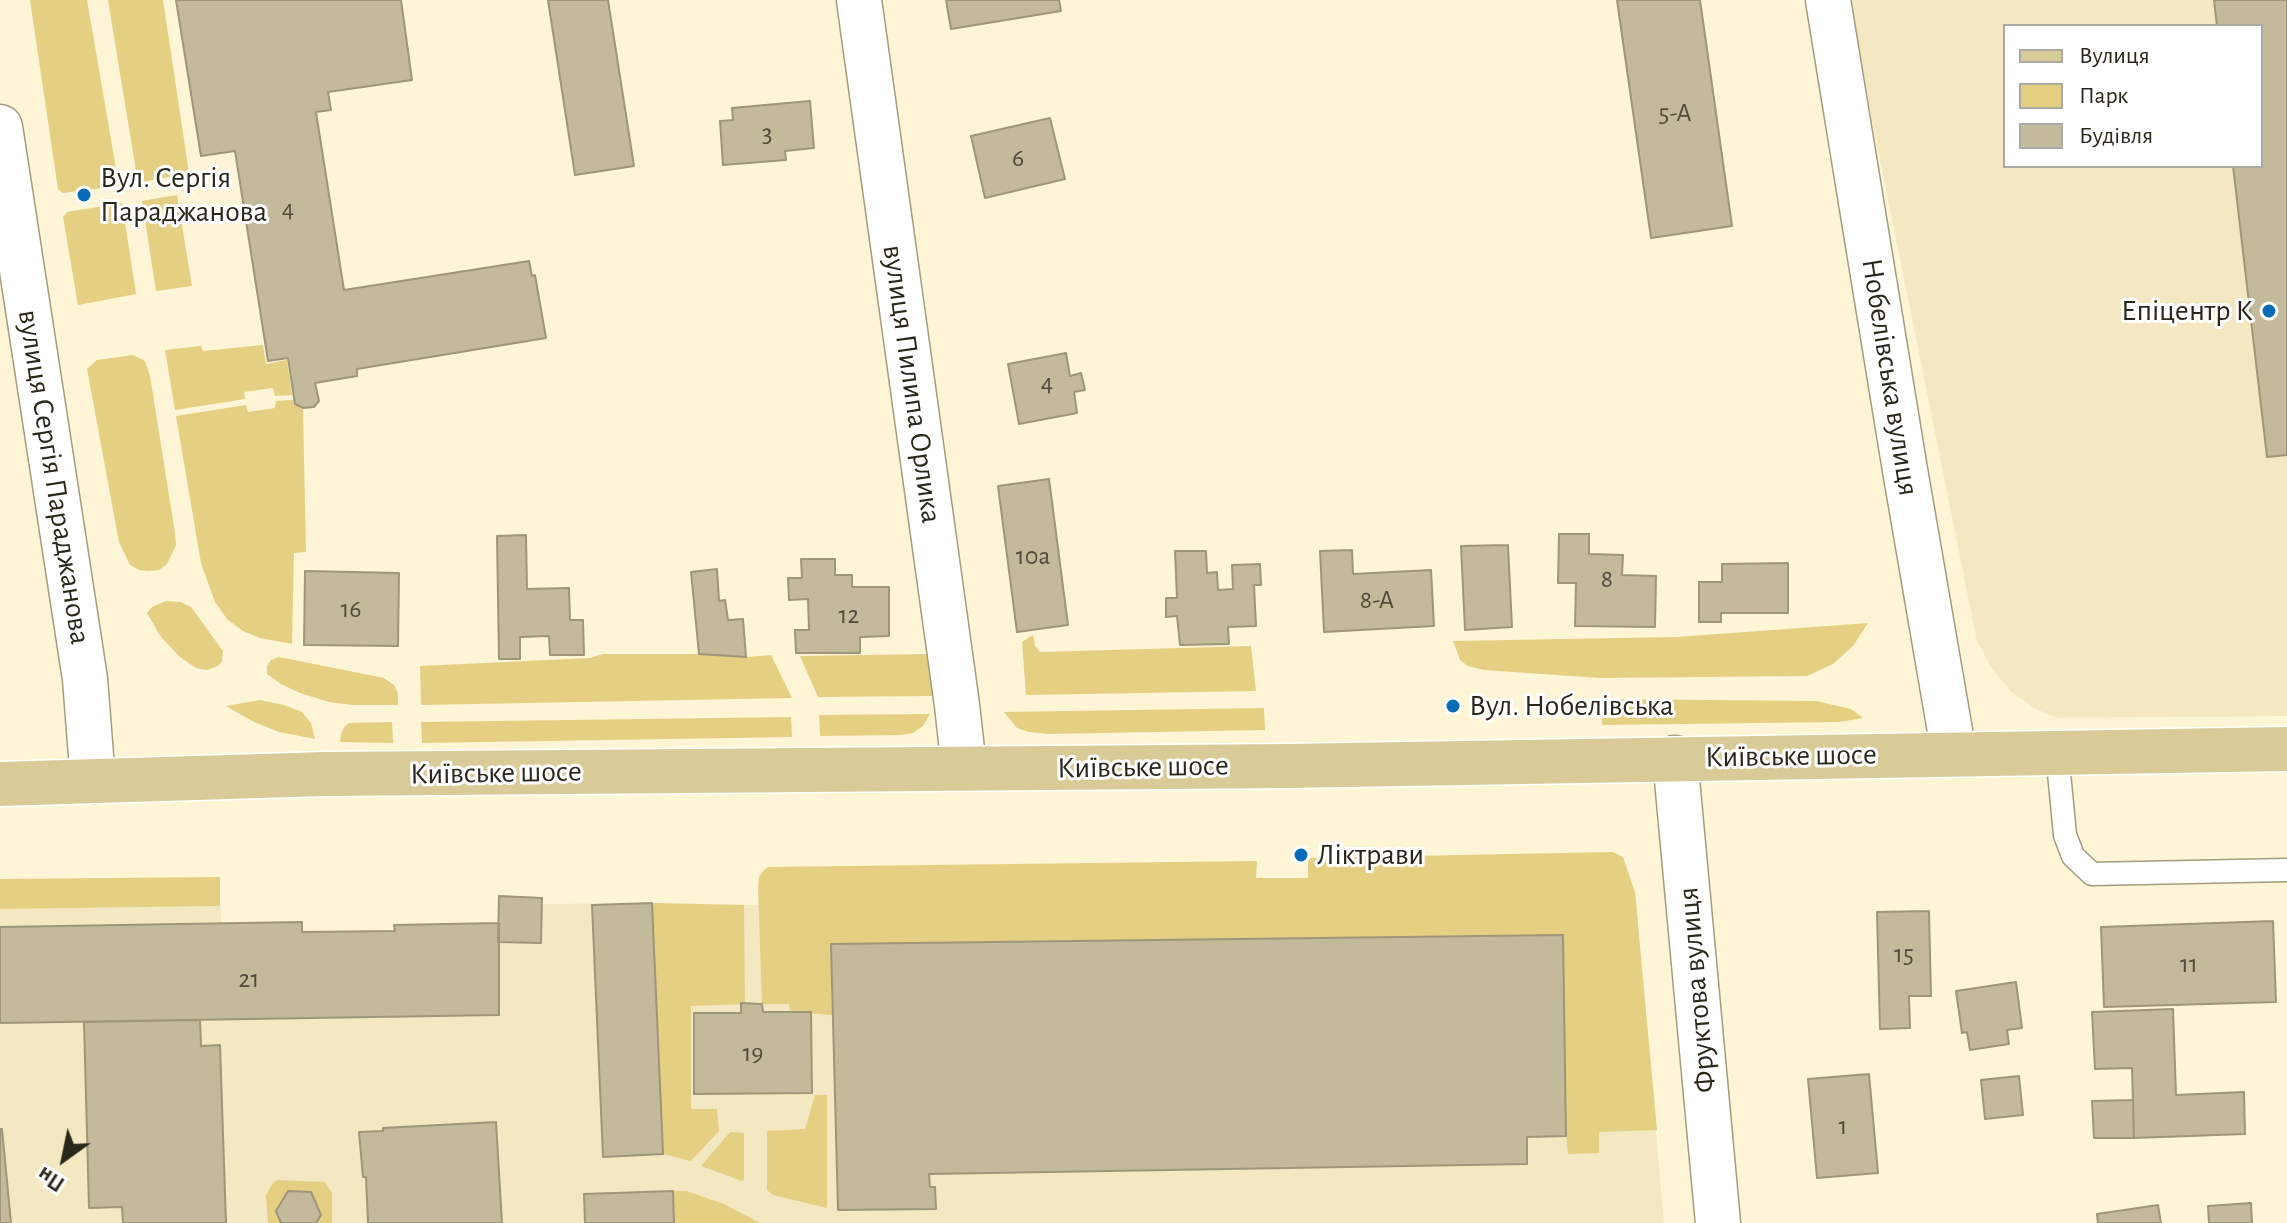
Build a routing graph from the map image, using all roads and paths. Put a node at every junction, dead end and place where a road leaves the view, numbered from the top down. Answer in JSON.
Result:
{"nodes":[{"id":1,"x":859,"y":0,"type":"edge"},
{"id":2,"x":1828,"y":0,"type":"edge"},
{"id":3,"x":0,"y":127,"type":"edge"},
{"id":4,"x":2287,"y":749,"type":"edge"},
{"id":5,"x":2057,"y":752,"type":"junction"},
{"id":6,"x":1954,"y":754,"type":"junction"},
{"id":7,"x":1675,"y":758,"type":"junction"},
{"id":8,"x":964,"y":768,"type":"junction"},
{"id":9,"x":93,"y":781,"type":"junction"},
{"id":10,"x":0,"y":784,"type":"edge"},
{"id":11,"x":2287,"y":870,"type":"edge"},
{"id":12,"x":1718,"y":1223,"type":"edge"}],
"edges":[{"from":1,"to":8,"type":"street","name":"вулиця Пилипа Орлика"},
{"from":2,"to":6,"type":"street","name":"Нобелівська вулиця"},
{"from":3,"to":9,"type":"street","name":"вулиця Сергія Параджанова"},
{"from":4,"to":5,"type":"main road","name":"Київське шосе"},
{"from":5,"to":6,"type":"main road","name":"Київське шосе"},
{"from":5,"to":11,"type":"lane"},
{"from":6,"to":7,"type":"main road","name":"Київське шосе"},
{"from":7,"to":8,"type":"main road","name":"Київське шосе"},
{"from":7,"to":12,"type":"street","name":"Фруктова вулиця"},
{"from":8,"to":9,"type":"main road","name":"Київське шосе"},
{"from":9,"to":10,"type":"main road","name":"Київське шосе"}]}
